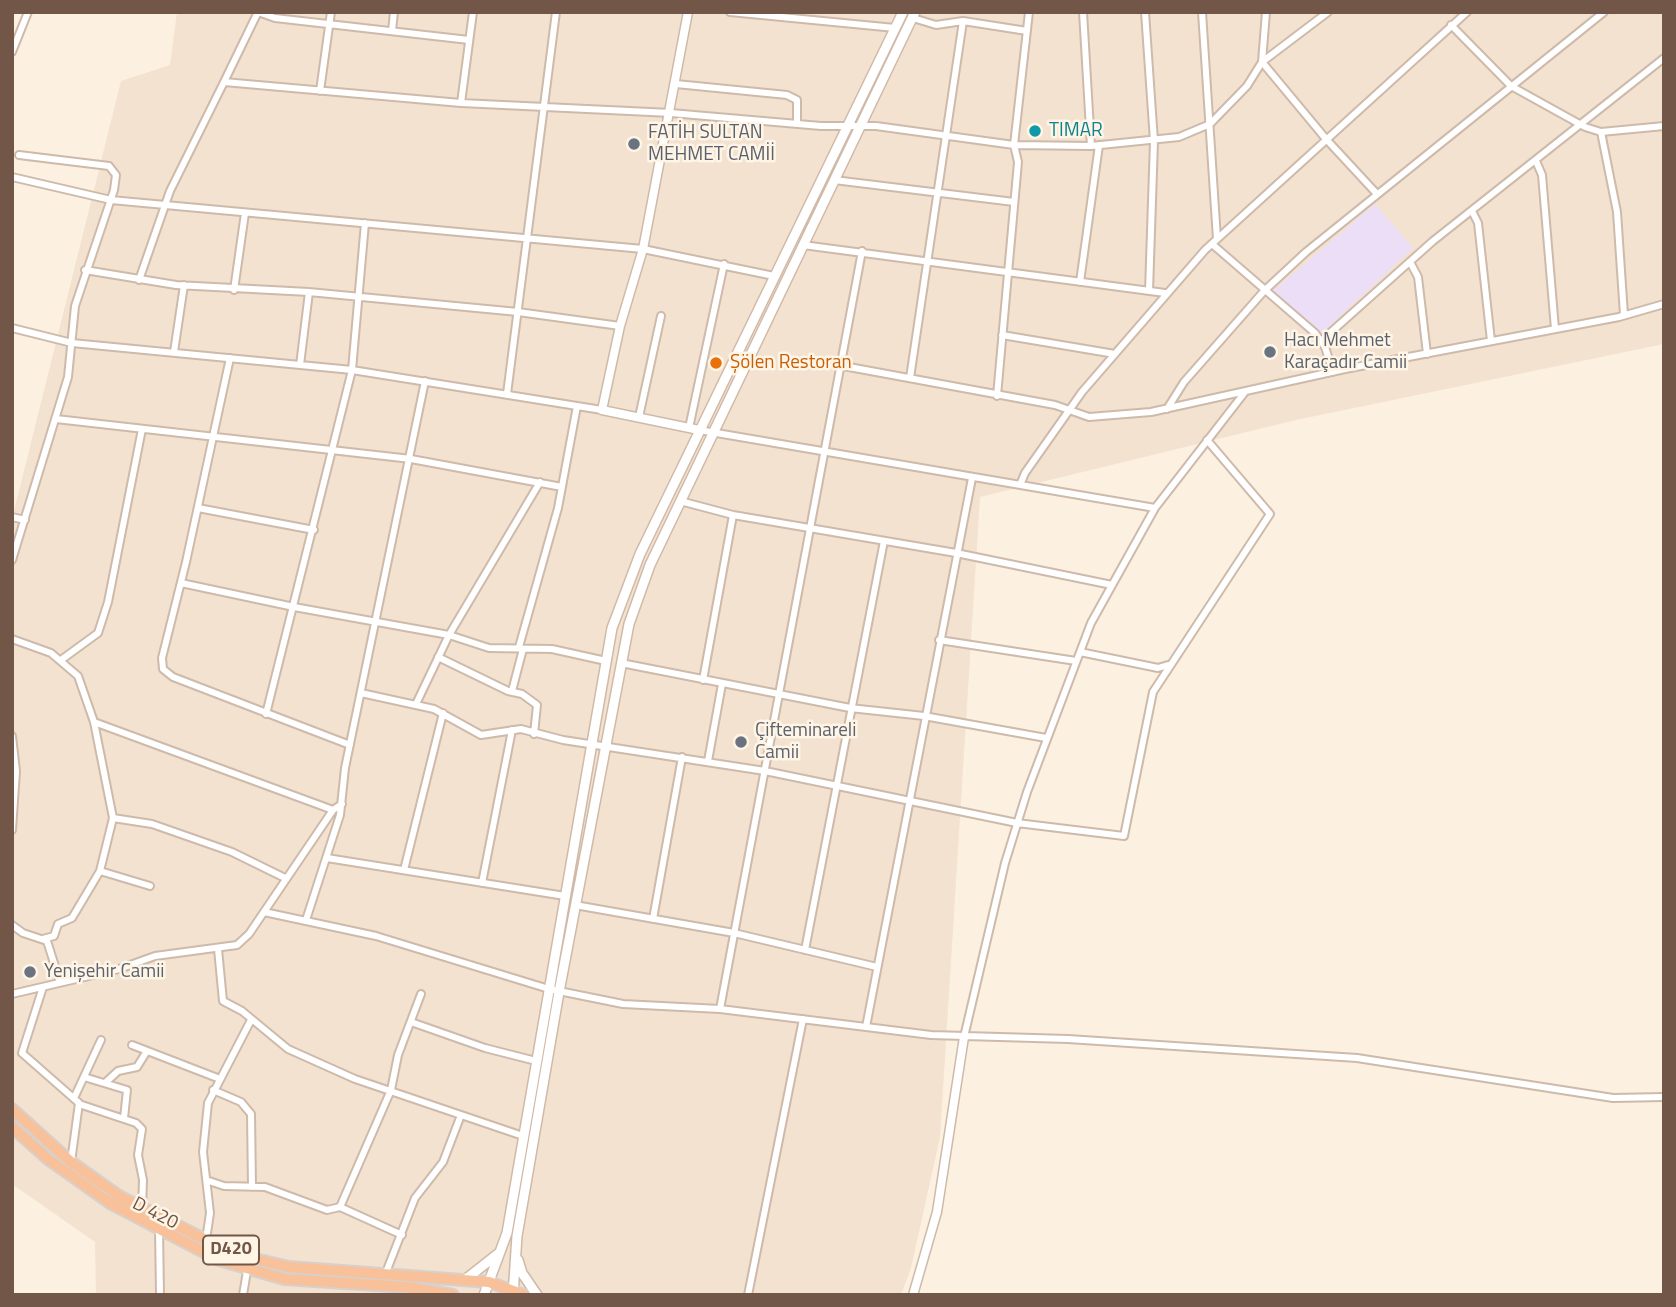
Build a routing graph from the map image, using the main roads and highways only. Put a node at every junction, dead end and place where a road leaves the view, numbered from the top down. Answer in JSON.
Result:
{"nodes":[{"id":1,"x":903,"y":12,"type":"edge"},
{"id":2,"x":914,"y":15,"type":"edge"},
{"id":3,"x":12,"y":1109,"type":"edge"},
{"id":4,"x":12,"y":1127,"type":"edge"},
{"id":5,"x":502,"y":1249,"type":"junction"},
{"id":6,"x":516,"y":1253,"type":"junction"},
{"id":7,"x":466,"y":1279,"type":"junction"},
{"id":8,"x":489,"y":1282,"type":"junction"},
{"id":9,"x":513,"y":1292,"type":"edge"},
{"id":10,"x":453,"y":1295,"type":"edge"},
{"id":11,"x":484,"y":1295,"type":"edge"},
{"id":12,"x":524,"y":1295,"type":"edge"},
{"id":13,"x":537,"y":1295,"type":"edge"}],
"edges":[{"from":1,"to":5,"type":"main road"},
{"from":2,"to":6,"type":"main road"},
{"from":3,"to":7,"type":"highway","name":"D 420","number":"D420"},
{"from":4,"to":10,"type":"highway","number":"D420"},
{"from":5,"to":7,"type":"main road"},
{"from":5,"to":8,"type":"main road"},
{"from":6,"to":9,"type":"main road"},
{"from":6,"to":13,"type":"main road"},
{"from":7,"to":8,"type":"highway","name":"D 420","number":"D420"},
{"from":8,"to":9,"type":"highway","number":"D420"},
{"from":8,"to":11,"type":"main road"},
{"from":9,"to":12,"type":"highway","number":"D420"}]}
